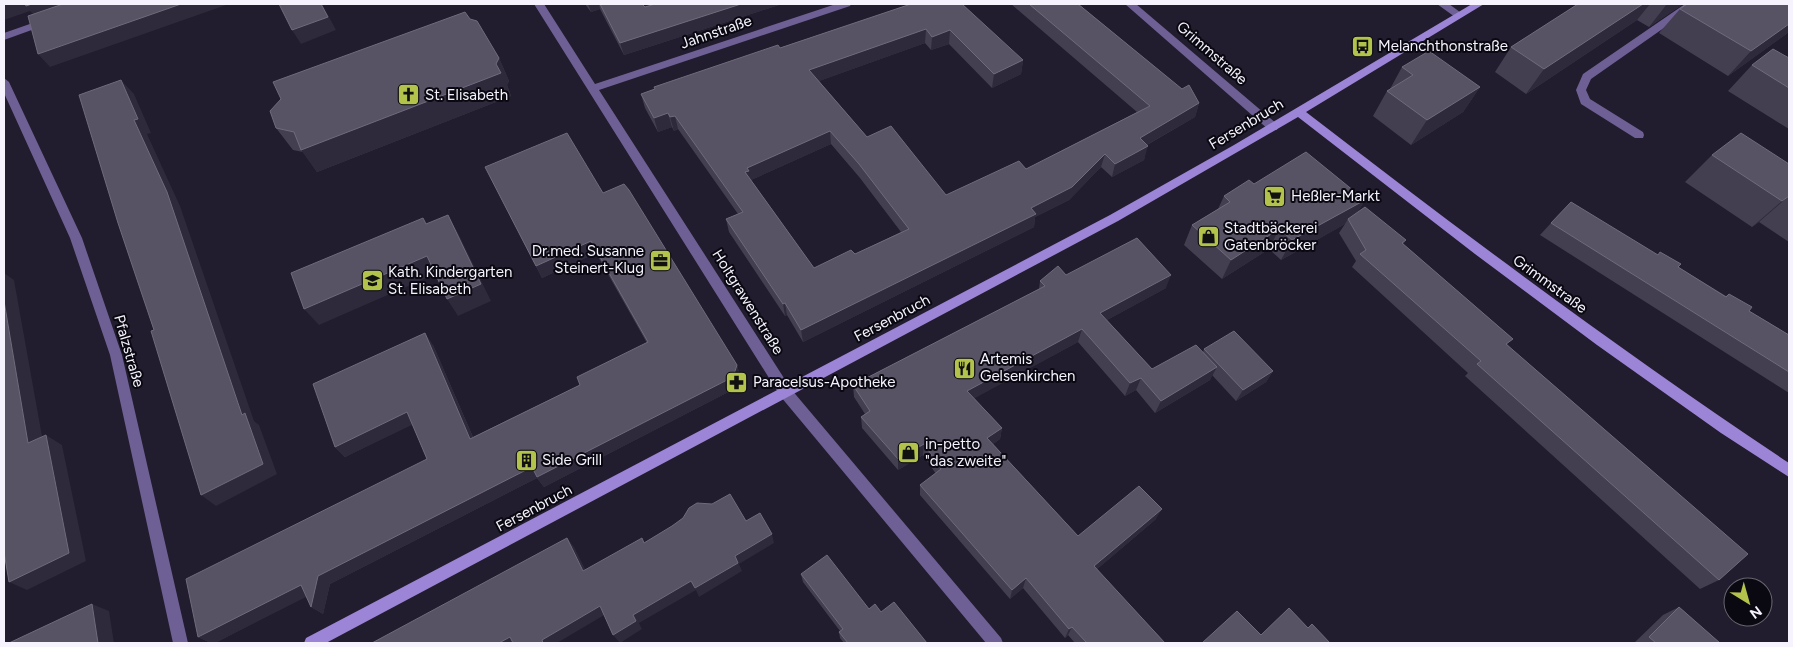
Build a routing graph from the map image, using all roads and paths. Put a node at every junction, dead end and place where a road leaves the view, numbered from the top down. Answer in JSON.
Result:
{"nodes":[{"id":1,"x":539,"y":4,"type":"edge"},
{"id":2,"x":846,"y":4,"type":"edge"},
{"id":3,"x":1130,"y":4,"type":"edge"},
{"id":4,"x":1442,"y":4,"type":"edge"},
{"id":5,"x":1479,"y":4,"type":"edge"},
{"id":6,"x":1714,"y":4,"type":"edge"},
{"id":7,"x":1459,"y":15,"type":"junction"},
{"id":8,"x":60,"y":17,"type":"edge"},
{"id":9,"x":4,"y":37,"type":"edge"},
{"id":10,"x":4,"y":82,"type":"edge"},
{"id":11,"x":594,"y":88,"type":"junction"},
{"id":12,"x":1298,"y":112,"type":"junction"},
{"id":13,"x":1273,"y":127,"type":"junction"},
{"id":14,"x":1639,"y":135,"type":"dead end"},
{"id":15,"x":786,"y":393,"type":"junction"},
{"id":16,"x":1789,"y":471,"type":"edge"},
{"id":17,"x":181,"y":643,"type":"edge"},
{"id":18,"x":311,"y":643,"type":"edge"},
{"id":19,"x":996,"y":643,"type":"edge"}],
"edges":[{"from":1,"to":11,"type":"street","name":"Holtgrawenstraße"},
{"from":2,"to":11,"type":"street","name":"Jahnstraße"},
{"from":3,"to":13,"type":"street","name":"Grimmstraße"},
{"from":4,"to":7,"type":"street"},
{"from":5,"to":7,"type":"street","name":"Fersenbruch"},
{"from":6,"to":14,"type":"street"},
{"from":7,"to":12,"type":"street","name":"Fersenbruch"},
{"from":8,"to":9,"type":"street"},
{"from":10,"to":17,"type":"street","name":"Pfalzstraße"},
{"from":11,"to":15,"type":"street","name":"Holtgrawenstraße"},
{"from":12,"to":13,"type":"street","name":"Fersenbruch"},
{"from":12,"to":16,"type":"street","name":"Grimmstraße"},
{"from":13,"to":15,"type":"street","name":"Fersenbruch"},
{"from":15,"to":18,"type":"street","name":"Fersenbruch"},
{"from":15,"to":19,"type":"street","name":"Holtgrawenstraße"}]}
